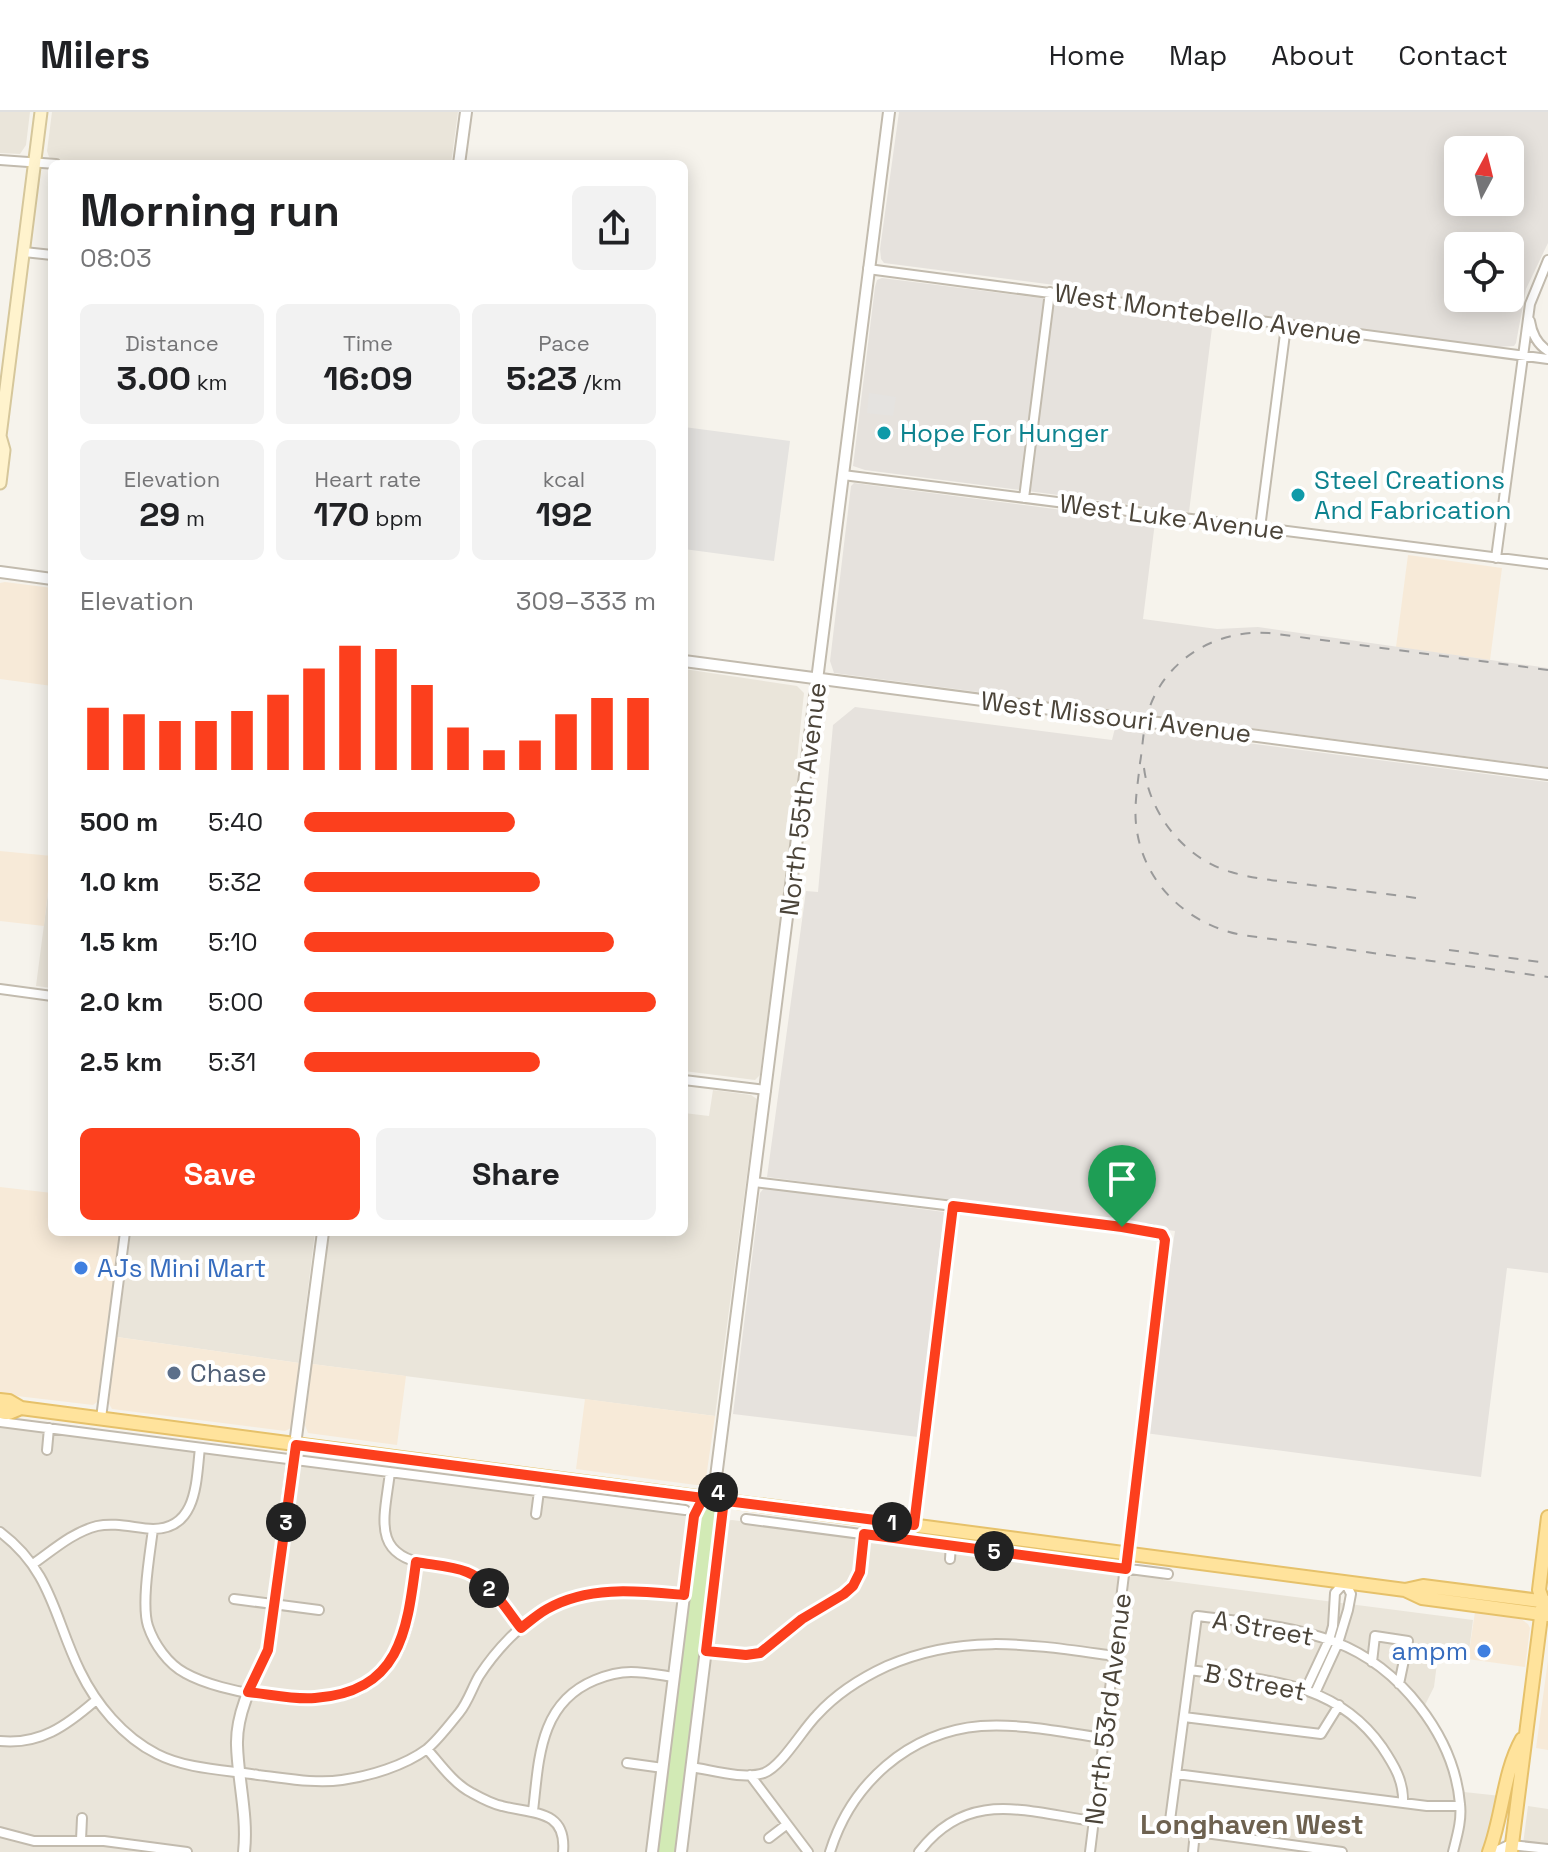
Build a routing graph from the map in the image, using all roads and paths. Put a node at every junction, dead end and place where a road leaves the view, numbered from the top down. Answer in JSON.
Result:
{"nodes":[{"id":1,"x":41,"y":112,"type":"edge"},
{"id":2,"x":466,"y":112,"type":"edge"},
{"id":3,"x":889,"y":112,"type":"edge"},
{"id":4,"x":0,"y":160,"type":"edge"},
{"id":5,"x":460,"y":160,"type":"edge"},
{"id":6,"x":35,"y":162,"type":"junction"},
{"id":7,"x":48,"y":163,"type":"edge"},
{"id":8,"x":24,"y":252,"type":"junction"},
{"id":9,"x":48,"y":255,"type":"edge"},
{"id":10,"x":1548,"y":260,"type":"edge"},
{"id":11,"x":868,"y":269,"type":"junction"},
{"id":12,"x":1050,"y":292,"type":"junction"},
{"id":13,"x":1530,"y":304,"type":"junction"},
{"id":14,"x":1286,"y":326,"type":"junction"},
{"id":15,"x":1548,"y":351,"type":"edge"},
{"id":16,"x":1523,"y":356,"type":"junction"},
{"id":17,"x":1548,"y":359,"type":"edge"},
{"id":18,"x":0,"y":436,"type":"edge"},
{"id":19,"x":843,"y":475,"type":"junction"},
{"id":20,"x":0,"y":483,"type":"edge"},
{"id":21,"x":1024,"y":498,"type":"junction"},
{"id":22,"x":1260,"y":528,"type":"junction"},
{"id":23,"x":1496,"y":558,"type":"junction"},
{"id":24,"x":1548,"y":564,"type":"edge"},
{"id":25,"x":0,"y":572,"type":"edge"},
{"id":26,"x":48,"y":578,"type":"edge"},
{"id":27,"x":688,"y":662,"type":"edge"},
{"id":28,"x":818,"y":679,"type":"junction"},
{"id":29,"x":1548,"y":774,"type":"edge"},
{"id":30,"x":0,"y":989,"type":"edge"},
{"id":31,"x":48,"y":995,"type":"edge"},
{"id":32,"x":688,"y":1080,"type":"edge"},
{"id":33,"x":766,"y":1090,"type":"junction"},
{"id":34,"x":754,"y":1182,"type":"junction"},
{"id":35,"x":953,"y":1206,"type":"junction"},
{"id":36,"x":124,"y":1236,"type":"edge"},
{"id":37,"x":322,"y":1236,"type":"edge"},
{"id":38,"x":0,"y":1400,"type":"edge"},
{"id":39,"x":21,"y":1408,"type":"junction"},
{"id":40,"x":0,"y":1412,"type":"edge"},
{"id":41,"x":101,"y":1418,"type":"junction"},
{"id":42,"x":0,"y":1422,"type":"edge"},
{"id":43,"x":49,"y":1428,"type":"junction"},
{"id":44,"x":296,"y":1445,"type":"junction"},
{"id":45,"x":200,"y":1448,"type":"junction"},
{"id":46,"x":47,"y":1450,"type":"dead end"},
{"id":47,"x":295,"y":1460,"type":"junction"},
{"id":48,"x":390,"y":1472,"type":"junction"},
{"id":49,"x":715,"y":1485,"type":"junction"},
{"id":50,"x":539,"y":1491,"type":"junction"},
{"id":51,"x":703,"y":1498,"type":"junction"},
{"id":52,"x":722,"y":1500,"type":"junction"},
{"id":53,"x":685,"y":1510,"type":"dead end"},
{"id":54,"x":536,"y":1514,"type":"dead end"},
{"id":55,"x":1548,"y":1517,"type":"edge"},
{"id":56,"x":746,"y":1519,"type":"dead end"},
{"id":57,"x":914,"y":1525,"type":"junction"},
{"id":58,"x":153,"y":1529,"type":"junction"},
{"id":59,"x":0,"y":1532,"type":"edge"},
{"id":60,"x":864,"y":1534,"type":"junction"},
{"id":61,"x":951,"y":1545,"type":"junction"},
{"id":62,"x":1128,"y":1553,"type":"junction"},
{"id":63,"x":950,"y":1559,"type":"dead end"},
{"id":64,"x":416,"y":1562,"type":"junction"},
{"id":65,"x":33,"y":1564,"type":"junction"},
{"id":66,"x":1126,"y":1569,"type":"junction"},
{"id":67,"x":1168,"y":1574,"type":"dead end"},
{"id":68,"x":1345,"y":1582,"type":"junction"},
{"id":69,"x":684,"y":1595,"type":"junction"},
{"id":70,"x":234,"y":1599,"type":"dead end"},
{"id":71,"x":276,"y":1605,"type":"junction"},
{"id":72,"x":1546,"y":1605,"type":"edge"},
{"id":73,"x":319,"y":1610,"type":"dead end"},
{"id":74,"x":521,"y":1628,"type":"junction"},
{"id":75,"x":1333,"y":1641,"type":"junction"},
{"id":76,"x":706,"y":1651,"type":"junction"},
{"id":77,"x":1115,"y":1656,"type":"junction"},
{"id":78,"x":1372,"y":1662,"type":"junction"},
{"id":79,"x":1190,"y":1670,"type":"junction"},
{"id":80,"x":674,"y":1677,"type":"junction"},
{"id":81,"x":1399,"y":1684,"type":"junction"},
{"id":82,"x":1310,"y":1691,"type":"junction"},
{"id":83,"x":248,"y":1692,"type":"junction"},
{"id":84,"x":95,"y":1701,"type":"junction"},
{"id":85,"x":1339,"y":1705,"type":"junction"},
{"id":86,"x":1184,"y":1717,"type":"junction"},
{"id":87,"x":1526,"y":1733,"type":"junction"},
{"id":88,"x":1104,"y":1738,"type":"junction"},
{"id":89,"x":0,"y":1741,"type":"edge"},
{"id":90,"x":427,"y":1749,"type":"junction"},
{"id":91,"x":627,"y":1763,"type":"dead end"},
{"id":92,"x":691,"y":1767,"type":"junction"},
{"id":93,"x":663,"y":1768,"type":"junction"},
{"id":94,"x":240,"y":1772,"type":"junction"},
{"id":95,"x":1176,"y":1774,"type":"junction"},
{"id":96,"x":750,"y":1775,"type":"junction"},
{"id":97,"x":1403,"y":1803,"type":"junction"},
{"id":98,"x":1460,"y":1806,"type":"junction"},
{"id":99,"x":533,"y":1811,"type":"junction"},
{"id":100,"x":82,"y":1818,"type":"dead end"},
{"id":101,"x":1094,"y":1821,"type":"junction"},
{"id":102,"x":786,"y":1825,"type":"junction"},
{"id":103,"x":0,"y":1832,"type":"edge"},
{"id":104,"x":1195,"y":1832,"type":"junction"},
{"id":105,"x":769,"y":1838,"type":"dead end"},
{"id":106,"x":76,"y":1844,"type":"edge"},
{"id":107,"x":1511,"y":1849,"type":"edge"},
{"id":108,"x":1548,"y":1849,"type":"edge"},
{"id":109,"x":187,"y":1852,"type":"edge"},
{"id":110,"x":244,"y":1852,"type":"edge"},
{"id":111,"x":563,"y":1852,"type":"edge"},
{"id":112,"x":652,"y":1852,"type":"edge"},
{"id":113,"x":681,"y":1852,"type":"edge"},
{"id":114,"x":808,"y":1852,"type":"edge"},
{"id":115,"x":830,"y":1852,"type":"edge"},
{"id":116,"x":919,"y":1852,"type":"edge"},
{"id":117,"x":1090,"y":1852,"type":"edge"},
{"id":118,"x":1193,"y":1852,"type":"edge"},
{"id":119,"x":1342,"y":1852,"type":"edge"},
{"id":120,"x":1453,"y":1852,"type":"edge"},
{"id":121,"x":1489,"y":1852,"type":"edge"},
{"id":122,"x":1496,"y":1852,"type":"edge"}],
"edges":[{"from":1,"to":6,"type":"main road"},
{"from":2,"to":5,"type":"street"},
{"from":3,"to":11,"type":"street","name":"North 55th Avenue"},
{"from":4,"to":6,"type":"street"},
{"from":6,"to":7,"type":"street"},
{"from":6,"to":8,"type":"main road"},
{"from":8,"to":9,"type":"street"},
{"from":8,"to":18,"type":"main road"},
{"from":10,"to":13,"type":"street"},
{"from":11,"to":12,"type":"street","name":"West Montebello Avenue"},
{"from":11,"to":19,"type":"street","name":"North 55th Avenue"},
{"from":12,"to":14,"type":"street","name":"West Montebello Avenue"},
{"from":12,"to":21,"type":"street"},
{"from":13,"to":15,"type":"street"},
{"from":13,"to":16,"type":"street"},
{"from":14,"to":16,"type":"street","name":"West Montebello Avenue"},
{"from":14,"to":22,"type":"street"},
{"from":16,"to":17,"type":"street","name":"West Montebello Avenue"},
{"from":16,"to":23,"type":"street"},
{"from":18,"to":20,"type":"main road"},
{"from":19,"to":21,"type":"street","name":"West Luke Avenue"},
{"from":19,"to":28,"type":"street","name":"North 55th Avenue"},
{"from":21,"to":22,"type":"street","name":"West Luke Avenue"},
{"from":22,"to":23,"type":"street","name":"West Luke Avenue"},
{"from":23,"to":24,"type":"street","name":"West Luke Avenue"},
{"from":25,"to":26,"type":"street"},
{"from":27,"to":28,"type":"street","name":"West Missouri Avenue"},
{"from":28,"to":29,"type":"street","name":"West Missouri Avenue"},
{"from":28,"to":33,"type":"street","name":"North 55th Avenue"},
{"from":30,"to":31,"type":"street"},
{"from":32,"to":33,"type":"street"},
{"from":33,"to":34,"type":"street","name":"North 55th Avenue"},
{"from":34,"to":35,"type":"street"},
{"from":34,"to":49,"type":"street","name":"North 55th Avenue"},
{"from":35,"to":57,"type":"street"},
{"from":35,"to":62,"type":"street","name":"North 53rd Avenue"},
{"from":36,"to":41,"type":"street"},
{"from":37,"to":44,"type":"street"},
{"from":38,"to":39,"type":"main road"},
{"from":39,"to":40,"type":"main road"},
{"from":39,"to":41,"type":"main road"},
{"from":41,"to":44,"type":"main road"},
{"from":42,"to":43,"type":"street"},
{"from":43,"to":45,"type":"street"},
{"from":43,"to":46,"type":"street"},
{"from":44,"to":47,"type":"street"},
{"from":44,"to":51,"type":"main road"},
{"from":45,"to":47,"type":"street"},
{"from":45,"to":58,"type":"street"},
{"from":47,"to":48,"type":"street"},
{"from":47,"to":71,"type":"street"},
{"from":48,"to":50,"type":"street"},
{"from":48,"to":64,"type":"street"},
{"from":49,"to":51,"type":"street"},
{"from":49,"to":52,"type":"street"},
{"from":50,"to":53,"type":"street"},
{"from":50,"to":54,"type":"street"},
{"from":51,"to":52,"type":"main road"},
{"from":51,"to":69,"type":"street"},
{"from":52,"to":57,"type":"main road"},
{"from":52,"to":76,"type":"street"},
{"from":55,"to":72,"type":"main road"},
{"from":56,"to":60,"type":"street"},
{"from":57,"to":62,"type":"main road"},
{"from":58,"to":65,"type":"street"},
{"from":58,"to":83,"type":"street"},
{"from":59,"to":65,"type":"street"},
{"from":60,"to":61,"type":"street"},
{"from":60,"to":76,"type":"street"},
{"from":61,"to":63,"type":"street"},
{"from":61,"to":66,"type":"street"},
{"from":62,"to":66,"type":"street","name":"North 53rd Avenue"},
{"from":62,"to":68,"type":"main road"},
{"from":64,"to":74,"type":"street"},
{"from":64,"to":83,"type":"street"},
{"from":65,"to":84,"type":"street"},
{"from":66,"to":67,"type":"street"},
{"from":66,"to":77,"type":"street","name":"North 53rd Avenue"},
{"from":68,"to":72,"type":"main road"},
{"from":68,"to":75,"type":"street"},
{"from":68,"to":75,"type":"street"},
{"from":69,"to":74,"type":"street"},
{"from":69,"to":80,"type":"street"},
{"from":70,"to":71,"type":"street"},
{"from":71,"to":73,"type":"street"},
{"from":71,"to":83,"type":"street"},
{"from":72,"to":87,"type":"main road"},
{"from":74,"to":90,"type":"street"},
{"from":75,"to":78,"type":"street","name":"A Street"},
{"from":75,"to":79,"type":"street","name":"A Street"},
{"from":75,"to":82,"type":"street"},
{"from":76,"to":92,"type":"street"},
{"from":77,"to":88,"type":"street","name":"North 53rd Avenue"},
{"from":77,"to":96,"type":"street"},
{"from":78,"to":81,"type":"street","name":"A Street"},
{"from":78,"to":81,"type":"street"},
{"from":79,"to":82,"type":"street","name":"B Street"},
{"from":79,"to":86,"type":"street"},
{"from":80,"to":93,"type":"street"},
{"from":80,"to":99,"type":"street"},
{"from":81,"to":98,"type":"street","name":"A Street"},
{"from":82,"to":85,"type":"street","name":"B Street"},
{"from":83,"to":94,"type":"street"},
{"from":84,"to":89,"type":"street"},
{"from":84,"to":94,"type":"street"},
{"from":85,"to":86,"type":"street"},
{"from":85,"to":97,"type":"street","name":"B Street"},
{"from":86,"to":95,"type":"street"},
{"from":87,"to":107,"type":"main road"},
{"from":87,"to":121,"type":"main road"},
{"from":88,"to":101,"type":"street","name":"North 53rd Avenue"},
{"from":88,"to":115,"type":"street"},
{"from":90,"to":94,"type":"street"},
{"from":90,"to":99,"type":"street"},
{"from":91,"to":93,"type":"street"},
{"from":92,"to":96,"type":"street"},
{"from":92,"to":113,"type":"street"},
{"from":93,"to":112,"type":"street"},
{"from":94,"to":110,"type":"street"},
{"from":95,"to":97,"type":"street"},
{"from":95,"to":104,"type":"street"},
{"from":96,"to":102,"type":"street"},
{"from":97,"to":98,"type":"street"},
{"from":98,"to":120,"type":"street","name":"A Street"},
{"from":99,"to":111,"type":"street"},
{"from":100,"to":106,"type":"street"},
{"from":101,"to":116,"type":"street"},
{"from":101,"to":117,"type":"street","name":"North 53rd Avenue"},
{"from":102,"to":105,"type":"street"},
{"from":102,"to":114,"type":"street"},
{"from":103,"to":106,"type":"street"},
{"from":104,"to":118,"type":"street"},
{"from":104,"to":119,"type":"street"},
{"from":106,"to":109,"type":"street"},
{"from":107,"to":108,"type":"street"},
{"from":107,"to":122,"type":"street"}]}
